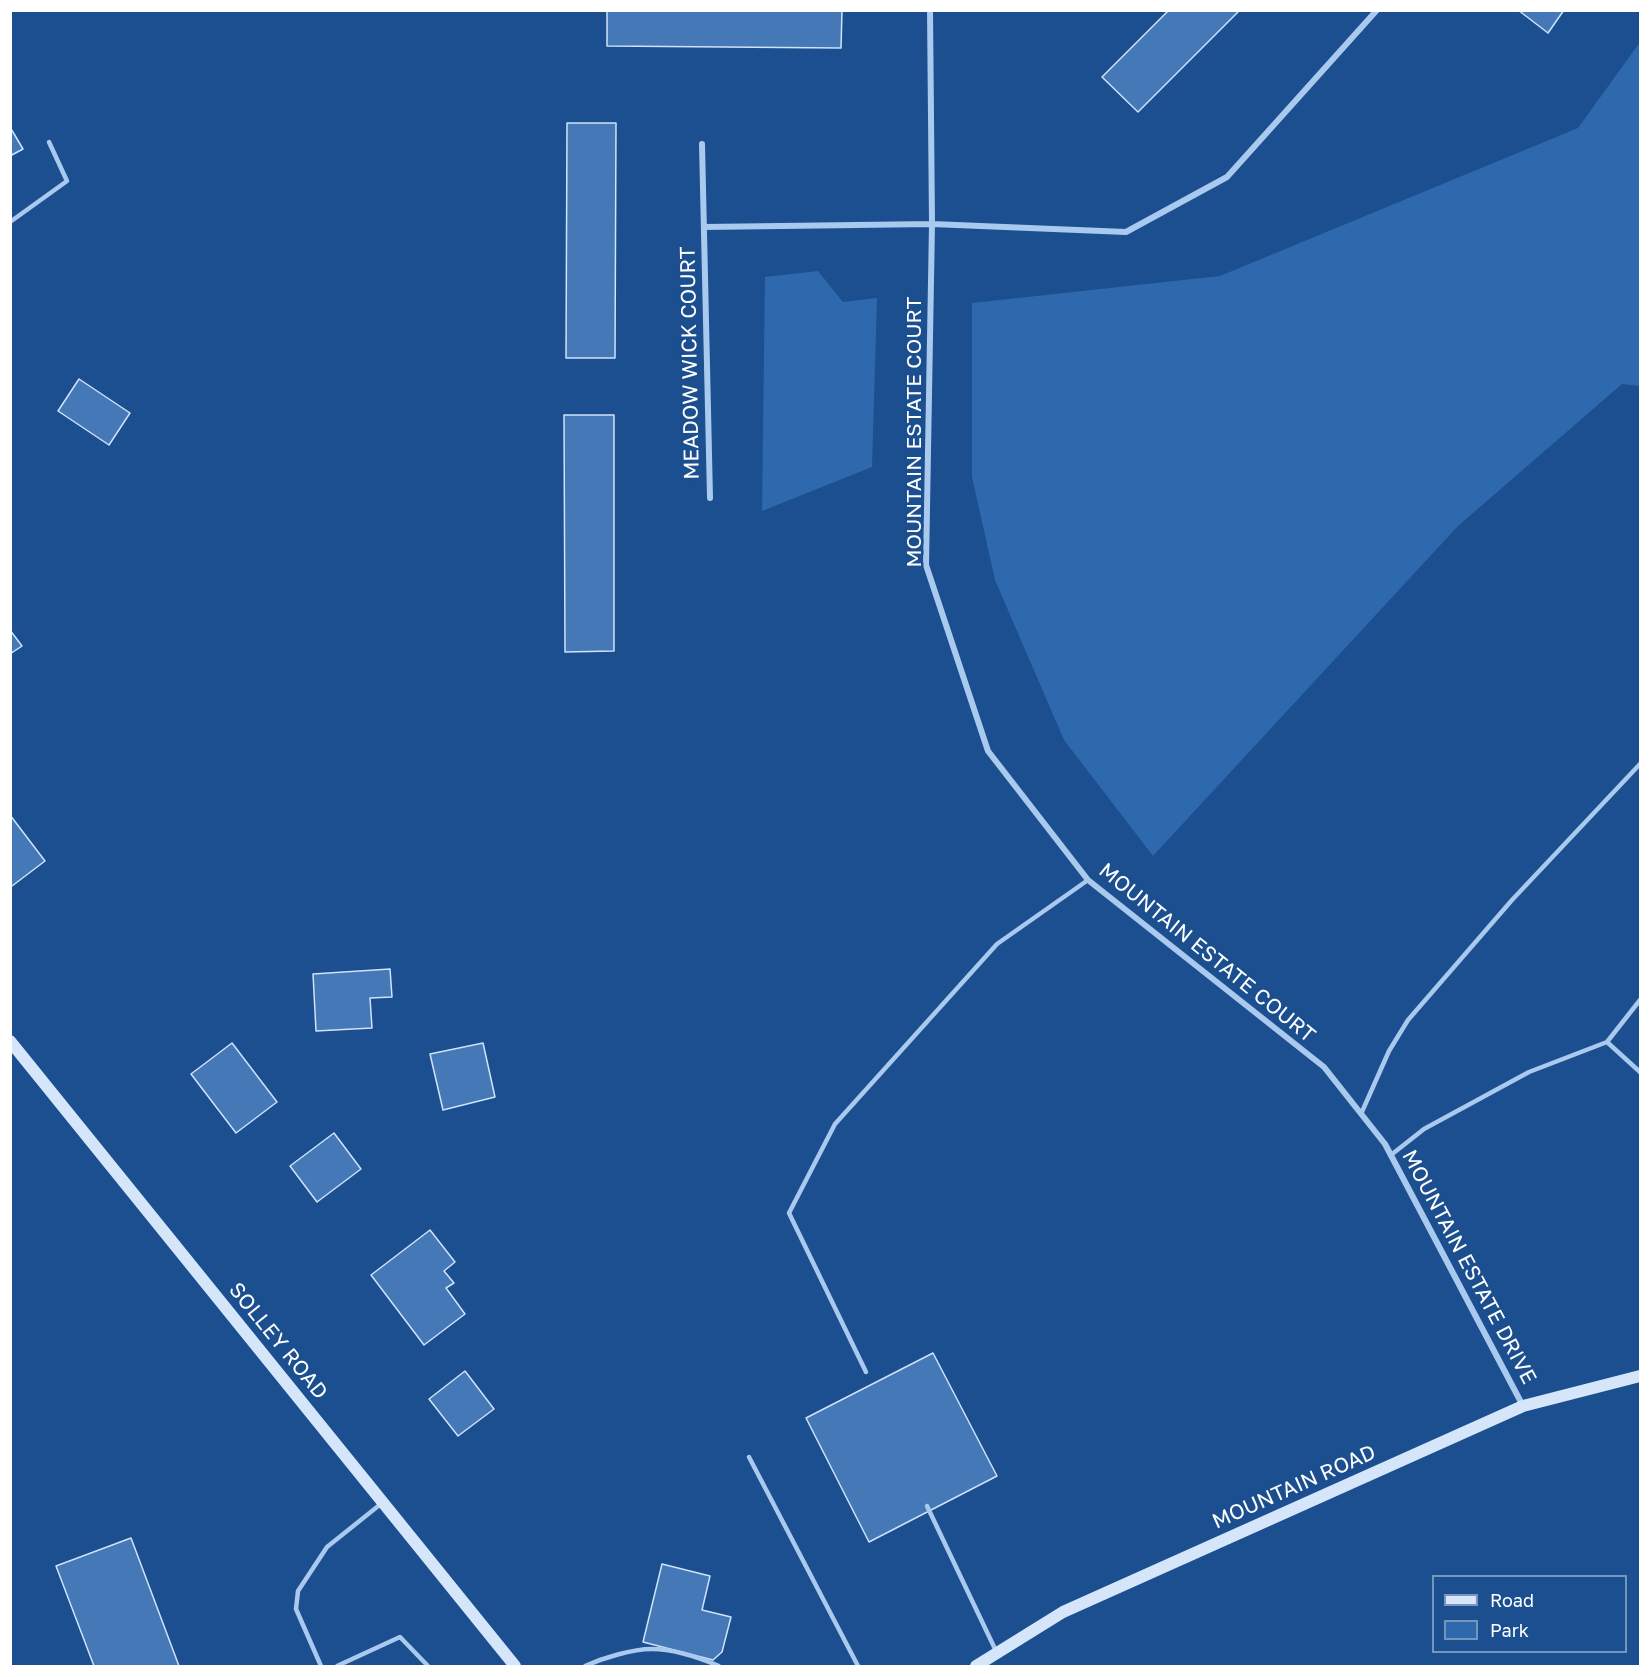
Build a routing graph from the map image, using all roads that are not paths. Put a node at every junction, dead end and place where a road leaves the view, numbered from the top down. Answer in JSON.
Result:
{"nodes":[{"id":1,"x":930,"y":10,"type":"edge"},
{"id":2,"x":1377,"y":10,"type":"edge"},
{"id":3,"x":49,"y":142,"type":"dead end"},
{"id":4,"x":702,"y":144,"type":"dead end"},
{"id":5,"x":10,"y":222,"type":"edge"},
{"id":6,"x":932,"y":224,"type":"junction"},
{"id":7,"x":704,"y":227,"type":"junction"},
{"id":8,"x":710,"y":498,"type":"dead end"},
{"id":9,"x":1641,"y":764,"type":"edge"},
{"id":10,"x":1088,"y":880,"type":"junction"},
{"id":11,"x":1641,"y":1000,"type":"edge"},
{"id":12,"x":10,"y":1041,"type":"edge"},
{"id":13,"x":1607,"y":1041,"type":"junction"},
{"id":14,"x":1641,"y":1072,"type":"edge"},
{"id":15,"x":1361,"y":1114,"type":"junction"},
{"id":16,"x":1385,"y":1144,"type":"joint"},
{"id":17,"x":1391,"y":1155,"type":"junction"},
{"id":18,"x":866,"y":1372,"type":"dead end"},
{"id":19,"x":1641,"y":1376,"type":"edge"},
{"id":20,"x":1523,"y":1406,"type":"junction"},
{"id":21,"x":749,"y":1457,"type":"dead end"},
{"id":22,"x":383,"y":1502,"type":"junction"},
{"id":23,"x":927,"y":1506,"type":"dead end"},
{"id":24,"x":997,"y":1654,"type":"junction"},
{"id":25,"x":321,"y":1666,"type":"edge"},
{"id":26,"x":337,"y":1666,"type":"edge"},
{"id":27,"x":428,"y":1666,"type":"edge"},
{"id":28,"x":515,"y":1666,"type":"edge"},
{"id":29,"x":585,"y":1666,"type":"edge"},
{"id":30,"x":719,"y":1666,"type":"edge"},
{"id":31,"x":858,"y":1666,"type":"edge"},
{"id":32,"x":976,"y":1666,"type":"edge"}],
"edges":[{"from":1,"to":6,"type":"street","name":"MOUNTAIN ESTATE COURT"},
{"from":2,"to":6,"type":"street","name":"MEADOW WICK COURT"},
{"from":3,"to":5,"type":"lane"},
{"from":4,"to":7,"type":"street","name":"MEADOW WICK COURT"},
{"from":6,"to":7,"type":"street","name":"MEADOW WICK COURT"},
{"from":6,"to":10,"type":"street","name":"MOUNTAIN ESTATE COURT"},
{"from":7,"to":8,"type":"street","name":"MEADOW WICK COURT"},
{"from":9,"to":15,"type":"lane"},
{"from":10,"to":15,"type":"street","name":"MOUNTAIN ESTATE COURT"},
{"from":10,"to":18,"type":"lane"},
{"from":11,"to":13,"type":"lane"},
{"from":12,"to":22,"type":"main road","name":"SOLLEY ROAD"},
{"from":13,"to":14,"type":"lane"},
{"from":13,"to":17,"type":"lane"},
{"from":15,"to":16,"type":"street","name":"MOUNTAIN ESTATE COURT"},
{"from":16,"to":17,"type":"street","name":"MOUNTAIN ESTATE DRIVE"},
{"from":17,"to":20,"type":"street","name":"MOUNTAIN ESTATE DRIVE"},
{"from":19,"to":20,"type":"main road","name":"MOUNTAIN ROAD"},
{"from":20,"to":24,"type":"main road","name":"MOUNTAIN ROAD"},
{"from":21,"to":31,"type":"lane"},
{"from":22,"to":25,"type":"lane"},
{"from":22,"to":28,"type":"main road","name":"SOLLEY ROAD"},
{"from":23,"to":24,"type":"lane"},
{"from":24,"to":32,"type":"main road","name":"MOUNTAIN ROAD"},
{"from":26,"to":27,"type":"lane"},
{"from":29,"to":30,"type":"lane"}]}
